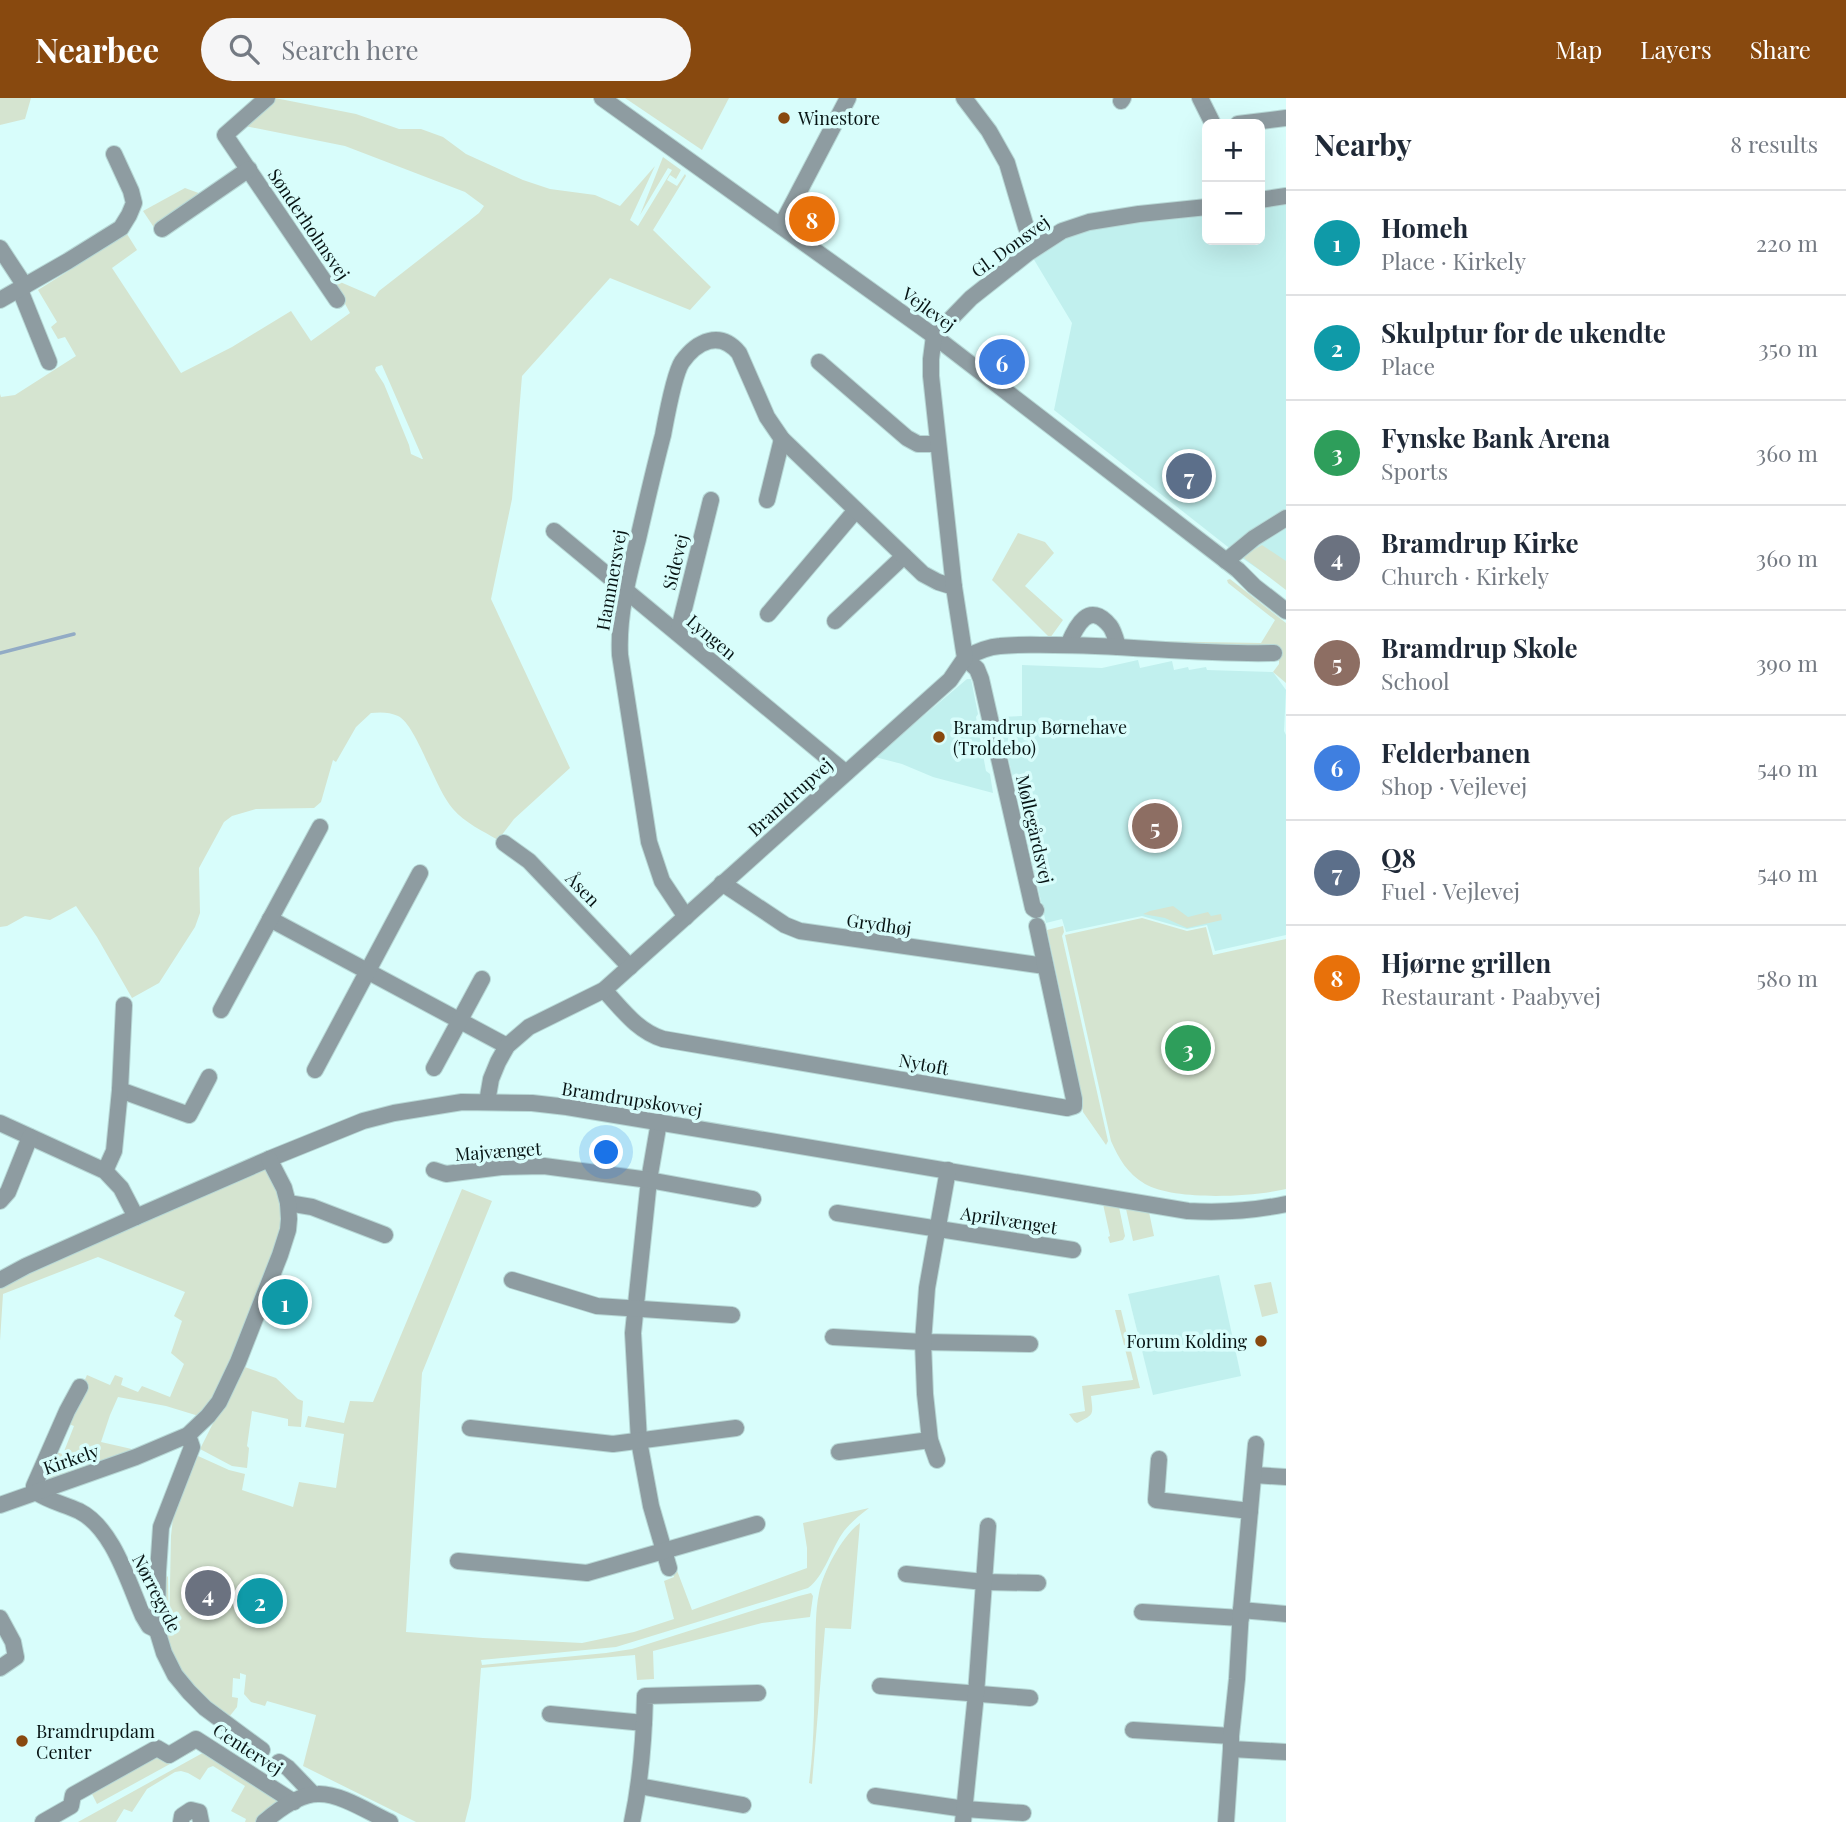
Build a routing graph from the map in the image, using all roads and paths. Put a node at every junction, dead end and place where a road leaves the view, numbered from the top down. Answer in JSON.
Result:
{"nodes":[{"id":1,"x":267,"y":98,"type":"edge"},
{"id":2,"x":602,"y":98,"type":"edge"},
{"id":3,"x":848,"y":98,"type":"edge"},
{"id":4,"x":964,"y":98,"type":"edge"},
{"id":5,"x":1200,"y":98,"type":"edge"},
{"id":6,"x":1286,"y":118,"type":"edge"},
{"id":7,"x":1210,"y":119,"type":"edge"},
{"id":8,"x":1265,"y":121,"type":"edge"},
{"id":9,"x":114,"y":154,"type":"dead end"},
{"id":10,"x":249,"y":169,"type":"junction"},
{"id":11,"x":1286,"y":196,"type":"edge"},
{"id":12,"x":1265,"y":199,"type":"edge"},
{"id":13,"x":1202,"y":208,"type":"edge"},
{"id":14,"x":781,"y":226,"type":"junction"},
{"id":15,"x":162,"y":229,"type":"dead end"},
{"id":16,"x":1036,"y":247,"type":"junction"},
{"id":17,"x":0,"y":248,"type":"edge"},
{"id":18,"x":22,"y":288,"type":"junction"},
{"id":19,"x":0,"y":300,"type":"edge"},
{"id":20,"x":337,"y":300,"type":"dead end"},
{"id":21,"x":934,"y":336,"type":"junction"},
{"id":22,"x":49,"y":362,"type":"dead end"},
{"id":23,"x":819,"y":362,"type":"dead end"},
{"id":24,"x":782,"y":439,"type":"junction"},
{"id":25,"x":938,"y":444,"type":"junction"},
{"id":26,"x":710,"y":500,"type":"dead end"},
{"id":27,"x":767,"y":500,"type":"dead end"},
{"id":28,"x":856,"y":510,"type":"junction"},
{"id":29,"x":1286,"y":518,"type":"edge"},
{"id":30,"x":554,"y":531,"type":"dead end"},
{"id":31,"x":904,"y":556,"type":"junction"},
{"id":32,"x":1232,"y":566,"type":"junction"},
{"id":33,"x":954,"y":587,"type":"junction"},
{"id":34,"x":625,"y":590,"type":"junction"},
{"id":35,"x":1286,"y":600,"type":"edge"},
{"id":36,"x":1286,"y":611,"type":"edge"},
{"id":37,"x":768,"y":614,"type":"dead end"},
{"id":38,"x":835,"y":621,"type":"dead end"},
{"id":39,"x":678,"y":633,"type":"junction"},
{"id":40,"x":1068,"y":645,"type":"junction"},
{"id":41,"x":1118,"y":647,"type":"junction"},
{"id":42,"x":1274,"y":653,"type":"dead end"},
{"id":43,"x":965,"y":659,"type":"junction"},
{"id":44,"x":846,"y":773,"type":"junction"},
{"id":45,"x":320,"y":827,"type":"dead end"},
{"id":46,"x":504,"y":843,"type":"dead end"},
{"id":47,"x":420,"y":873,"type":"dead end"},
{"id":48,"x":722,"y":883,"type":"junction"},
{"id":49,"x":686,"y":917,"type":"junction"},
{"id":50,"x":1036,"y":918,"type":"joint"},
{"id":51,"x":270,"y":919,"type":"junction"},
{"id":52,"x":1045,"y":966,"type":"junction"},
{"id":53,"x":630,"y":967,"type":"junction"},
{"id":54,"x":368,"y":971,"type":"junction"},
{"id":55,"x":482,"y":979,"type":"dead end"},
{"id":56,"x":604,"y":990,"type":"junction"},
{"id":57,"x":124,"y":1005,"type":"dead end"},
{"id":58,"x":221,"y":1010,"type":"dead end"},
{"id":59,"x":459,"y":1021,"type":"junction"},
{"id":60,"x":507,"y":1046,"type":"junction"},
{"id":61,"x":434,"y":1068,"type":"dead end"},
{"id":62,"x":315,"y":1070,"type":"dead end"},
{"id":63,"x":209,"y":1077,"type":"dead end"},
{"id":64,"x":120,"y":1090,"type":"junction"},
{"id":65,"x":487,"y":1102,"type":"junction"},
{"id":66,"x":659,"y":1122,"type":"junction"},
{"id":67,"x":0,"y":1123,"type":"edge"},
{"id":68,"x":30,"y":1138,"type":"junction"},
{"id":69,"x":269,"y":1159,"type":"junction"},
{"id":70,"x":434,"y":1170,"type":"dead end"},
{"id":71,"x":948,"y":1170,"type":"junction"},
{"id":72,"x":105,"y":1171,"type":"junction"},
{"id":73,"x":649,"y":1180,"type":"junction"},
{"id":74,"x":753,"y":1199,"type":"dead end"},
{"id":75,"x":0,"y":1201,"type":"edge"},
{"id":76,"x":288,"y":1203,"type":"junction"},
{"id":77,"x":1286,"y":1204,"type":"edge"},
{"id":78,"x":837,"y":1213,"type":"dead end"},
{"id":79,"x":136,"y":1217,"type":"junction"},
{"id":80,"x":938,"y":1228,"type":"junction"},
{"id":81,"x":385,"y":1235,"type":"dead end"},
{"id":82,"x":1073,"y":1250,"type":"dead end"},
{"id":83,"x":0,"y":1280,"type":"edge"},
{"id":84,"x":512,"y":1280,"type":"dead end"},
{"id":85,"x":635,"y":1309,"type":"junction"},
{"id":86,"x":732,"y":1315,"type":"dead end"},
{"id":87,"x":833,"y":1337,"type":"dead end"},
{"id":88,"x":923,"y":1342,"type":"junction"},
{"id":89,"x":1030,"y":1344,"type":"dead end"},
{"id":90,"x":80,"y":1387,"type":"dead end"},
{"id":91,"x":470,"y":1428,"type":"dead end"},
{"id":92,"x":736,"y":1428,"type":"dead end"},
{"id":93,"x":188,"y":1435,"type":"junction"},
{"id":94,"x":930,"y":1440,"type":"junction"},
{"id":95,"x":639,"y":1441,"type":"junction"},
{"id":96,"x":1256,"y":1444,"type":"dead end"},
{"id":97,"x":839,"y":1452,"type":"dead end"},
{"id":98,"x":1160,"y":1459,"type":"dead end"},
{"id":99,"x":937,"y":1460,"type":"dead end"},
{"id":100,"x":1254,"y":1475,"type":"junction"},
{"id":101,"x":1286,"y":1477,"type":"edge"},
{"id":102,"x":34,"y":1492,"type":"junction"},
{"id":103,"x":0,"y":1505,"type":"edge"},
{"id":104,"x":1250,"y":1511,"type":"junction"},
{"id":105,"x":757,"y":1524,"type":"dead end"},
{"id":106,"x":988,"y":1526,"type":"dead end"},
{"id":107,"x":663,"y":1550,"type":"junction"},
{"id":108,"x":458,"y":1561,"type":"dead end"},
{"id":109,"x":669,"y":1568,"type":"dead end"},
{"id":110,"x":906,"y":1574,"type":"dead end"},
{"id":111,"x":984,"y":1582,"type":"junction"},
{"id":112,"x":1038,"y":1583,"type":"dead end"},
{"id":113,"x":1142,"y":1612,"type":"dead end"},
{"id":114,"x":1241,"y":1614,"type":"junction"},
{"id":115,"x":1286,"y":1614,"type":"edge"},
{"id":116,"x":0,"y":1618,"type":"edge"},
{"id":117,"x":158,"y":1630,"type":"junction"},
{"id":118,"x":0,"y":1668,"type":"edge"},
{"id":119,"x":880,"y":1686,"type":"dead end"},
{"id":120,"x":758,"y":1693,"type":"dead end"},
{"id":121,"x":976,"y":1694,"type":"junction"},
{"id":122,"x":1030,"y":1698,"type":"dead end"},
{"id":123,"x":550,"y":1714,"type":"dead end"},
{"id":124,"x":644,"y":1723,"type":"junction"},
{"id":125,"x":1133,"y":1730,"type":"dead end"},
{"id":126,"x":1231,"y":1742,"type":"junction"},
{"id":127,"x":262,"y":1750,"type":"dead end"},
{"id":128,"x":1286,"y":1752,"type":"edge"},
{"id":129,"x":279,"y":1762,"type":"dead end"},
{"id":130,"x":639,"y":1786,"type":"junction"},
{"id":131,"x":313,"y":1794,"type":"junction"},
{"id":132,"x":875,"y":1796,"type":"dead end"},
{"id":133,"x":294,"y":1801,"type":"junction"},
{"id":134,"x":743,"y":1805,"type":"dead end"},
{"id":135,"x":1023,"y":1813,"type":"dead end"},
{"id":136,"x":964,"y":1815,"type":"edge"},
{"id":137,"x":43,"y":1822,"type":"edge"},
{"id":138,"x":181,"y":1822,"type":"edge"},
{"id":139,"x":201,"y":1822,"type":"edge"},
{"id":140,"x":264,"y":1822,"type":"edge"},
{"id":141,"x":390,"y":1822,"type":"edge"},
{"id":142,"x":632,"y":1822,"type":"edge"},
{"id":143,"x":1226,"y":1822,"type":"edge"}],
"edges":[{"from":1,"to":10,"type":"street","name":"Sønderholmsvej"},
{"from":2,"to":14,"type":"street","name":"Vejlevej"},
{"from":3,"to":14,"type":"street"},
{"from":4,"to":16,"type":"street"},
{"from":5,"to":7,"type":"street"},
{"from":6,"to":8,"type":"street"},
{"from":9,"to":18,"type":"street"},
{"from":10,"to":15,"type":"street","name":"Sønderholmsvej"},
{"from":10,"to":20,"type":"street","name":"Sønderholmsvej"},
{"from":11,"to":12,"type":"street"},
{"from":13,"to":16,"type":"street","name":"Gl. Donsvej"},
{"from":14,"to":21,"type":"street","name":"Vejlevej"},
{"from":16,"to":21,"type":"street","name":"Gl. Donsvej"},
{"from":17,"to":18,"type":"street"},
{"from":18,"to":19,"type":"street"},
{"from":18,"to":22,"type":"street"},
{"from":21,"to":25,"type":"street"},
{"from":21,"to":32,"type":"street","name":"Vejlevej"},
{"from":23,"to":25,"type":"street"},
{"from":24,"to":27,"type":"street"},
{"from":24,"to":28,"type":"street"},
{"from":24,"to":34,"type":"street","name":"Hammersvej"},
{"from":25,"to":33,"type":"street"},
{"from":26,"to":39,"type":"street","name":"Sidevej"},
{"from":28,"to":31,"type":"street"},
{"from":28,"to":37,"type":"street"},
{"from":29,"to":32,"type":"street"},
{"from":30,"to":34,"type":"street","name":"Lyngen"},
{"from":31,"to":33,"type":"street"},
{"from":31,"to":38,"type":"street"},
{"from":32,"to":35,"type":"street","name":"Vejlevej"},
{"from":32,"to":36,"type":"street","name":"Vejlevej"},
{"from":33,"to":43,"type":"street"},
{"from":34,"to":39,"type":"street","name":"Lyngen"},
{"from":34,"to":49,"type":"street","name":"Hammersvej"},
{"from":39,"to":44,"type":"street","name":"Lyngen"},
{"from":40,"to":41,"type":"street"},
{"from":40,"to":41,"type":"street"},
{"from":40,"to":43,"type":"street"},
{"from":41,"to":42,"type":"street"},
{"from":43,"to":44,"type":"street","name":"Bramdrupvej"},
{"from":43,"to":50,"type":"street","name":"Møllegårdsvej"},
{"from":44,"to":48,"type":"street","name":"Bramdrupvej"},
{"from":45,"to":51,"type":"street"},
{"from":46,"to":53,"type":"street","name":"Åsen"},
{"from":47,"to":54,"type":"street"},
{"from":48,"to":49,"type":"street","name":"Bramdrupvej"},
{"from":48,"to":52,"type":"street","name":"Grydhøj"},
{"from":49,"to":53,"type":"street","name":"Bramdrupvej"},
{"from":50,"to":52,"type":"street","name":"Nytoft"},
{"from":51,"to":54,"type":"street"},
{"from":51,"to":58,"type":"street"},
{"from":52,"to":56,"type":"street","name":"Nytoft"},
{"from":53,"to":56,"type":"street","name":"Bramdrupvej"},
{"from":54,"to":59,"type":"street"},
{"from":54,"to":62,"type":"street"},
{"from":55,"to":59,"type":"street"},
{"from":56,"to":60,"type":"street","name":"Bramdrupvej"},
{"from":57,"to":64,"type":"street"},
{"from":59,"to":60,"type":"street"},
{"from":59,"to":61,"type":"street"},
{"from":60,"to":65,"type":"street","name":"Bramdrupvej"},
{"from":63,"to":64,"type":"street"},
{"from":64,"to":72,"type":"street"},
{"from":65,"to":66,"type":"street","name":"Bramdrupskovvej"},
{"from":65,"to":69,"type":"street","name":"Bramdrupskovvej"},
{"from":66,"to":71,"type":"street","name":"Bramdrupskovvej"},
{"from":66,"to":73,"type":"street"},
{"from":67,"to":68,"type":"street"},
{"from":68,"to":72,"type":"street"},
{"from":68,"to":75,"type":"street"},
{"from":69,"to":76,"type":"street","name":"Kirkely"},
{"from":69,"to":79,"type":"street","name":"Bramdrupskovvej"},
{"from":70,"to":73,"type":"street","name":"Majvænget"},
{"from":71,"to":77,"type":"street","name":"Bramdrupskovvej"},
{"from":71,"to":80,"type":"street","name":"Aprilvænget"},
{"from":72,"to":79,"type":"street"},
{"from":73,"to":74,"type":"street","name":"Majvænget"},
{"from":73,"to":85,"type":"street"},
{"from":76,"to":81,"type":"street"},
{"from":76,"to":93,"type":"street","name":"Kirkely"},
{"from":78,"to":80,"type":"street","name":"Aprilvænget"},
{"from":79,"to":83,"type":"street","name":"Bramdrupskovvej"},
{"from":80,"to":82,"type":"street","name":"Aprilvænget"},
{"from":80,"to":88,"type":"street","name":"Aprilvænget"},
{"from":84,"to":85,"type":"street"},
{"from":85,"to":86,"type":"street"},
{"from":85,"to":95,"type":"street"},
{"from":87,"to":88,"type":"street"},
{"from":88,"to":89,"type":"street"},
{"from":88,"to":94,"type":"street","name":"Aprilvænget"},
{"from":90,"to":102,"type":"street","name":"Kirkely"},
{"from":91,"to":95,"type":"street"},
{"from":92,"to":95,"type":"street"},
{"from":93,"to":102,"type":"street","name":"Kirkely"},
{"from":93,"to":117,"type":"street"},
{"from":94,"to":97,"type":"street"},
{"from":94,"to":99,"type":"street","name":"Aprilvænget"},
{"from":95,"to":107,"type":"street"},
{"from":96,"to":100,"type":"street"},
{"from":98,"to":104,"type":"street"},
{"from":100,"to":101,"type":"street"},
{"from":100,"to":104,"type":"street"},
{"from":102,"to":103,"type":"street"},
{"from":102,"to":117,"type":"street","name":"Nørregyde"},
{"from":104,"to":114,"type":"street"},
{"from":105,"to":107,"type":"street"},
{"from":106,"to":111,"type":"street"},
{"from":107,"to":108,"type":"street"},
{"from":107,"to":109,"type":"street"},
{"from":110,"to":111,"type":"street"},
{"from":111,"to":112,"type":"street"},
{"from":111,"to":121,"type":"street"},
{"from":113,"to":114,"type":"street"},
{"from":114,"to":115,"type":"street"},
{"from":114,"to":126,"type":"street"},
{"from":116,"to":118,"type":"street"},
{"from":117,"to":127,"type":"street","name":"Nørregyde"},
{"from":119,"to":121,"type":"street"},
{"from":120,"to":124,"type":"street"},
{"from":121,"to":122,"type":"street"},
{"from":121,"to":136,"type":"street"},
{"from":123,"to":124,"type":"street"},
{"from":124,"to":130,"type":"street"},
{"from":125,"to":126,"type":"street"},
{"from":126,"to":128,"type":"street"},
{"from":126,"to":143,"type":"street"},
{"from":129,"to":131,"type":"street"},
{"from":130,"to":134,"type":"street"},
{"from":130,"to":142,"type":"street"},
{"from":131,"to":133,"type":"street"},
{"from":131,"to":141,"type":"street"},
{"from":132,"to":136,"type":"street"},
{"from":133,"to":137,"type":"street","name":"Centervej"},
{"from":133,"to":140,"type":"street"},
{"from":135,"to":136,"type":"street"},
{"from":138,"to":139,"type":"street"}]}
